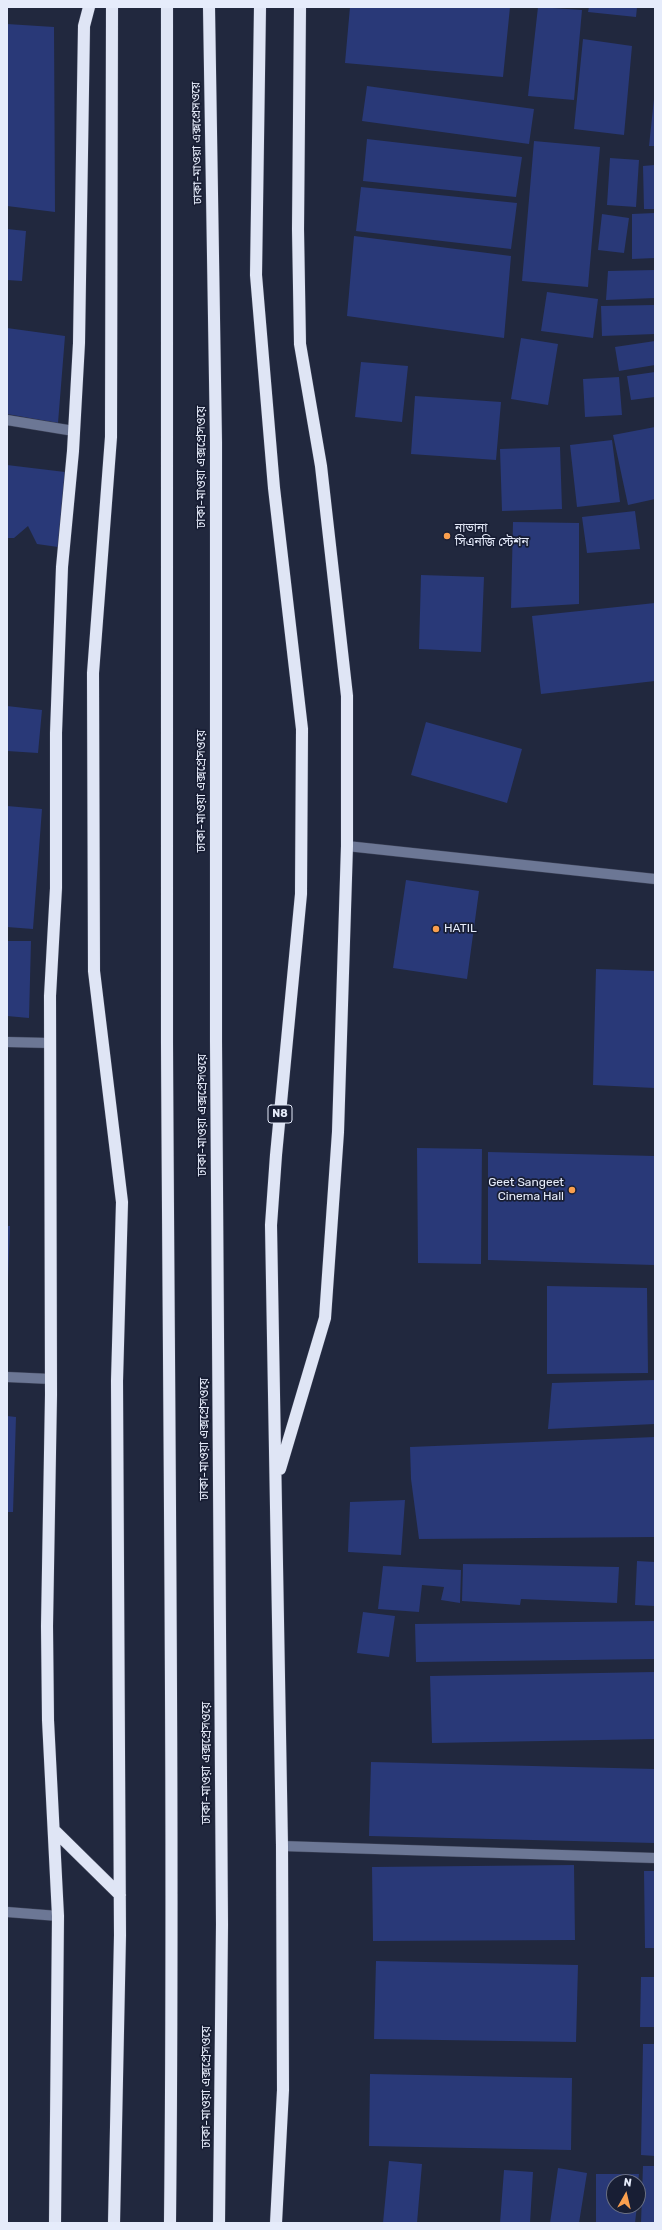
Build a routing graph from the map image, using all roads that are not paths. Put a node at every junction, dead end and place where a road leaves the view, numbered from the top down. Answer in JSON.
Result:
{"nodes":[{"id":1,"x":88,"y":7,"type":"edge"},
{"id":2,"x":112,"y":7,"type":"edge"},
{"id":3,"x":167,"y":7,"type":"edge"},
{"id":4,"x":209,"y":7,"type":"edge"},
{"id":5,"x":260,"y":7,"type":"edge"},
{"id":6,"x":300,"y":7,"type":"edge"},
{"id":7,"x":7,"y":420,"type":"edge"},
{"id":8,"x":74,"y":432,"type":"junction"},
{"id":9,"x":347,"y":846,"type":"junction"},
{"id":10,"x":655,"y":880,"type":"edge"},
{"id":11,"x":7,"y":1042,"type":"edge"},
{"id":12,"x":50,"y":1043,"type":"junction"},
{"id":13,"x":7,"y":1377,"type":"edge"},
{"id":14,"x":51,"y":1379,"type":"junction"},
{"id":15,"x":276,"y":1480,"type":"junction"},
{"id":16,"x":55,"y":1831,"type":"junction"},
{"id":17,"x":282,"y":1846,"type":"junction"},
{"id":18,"x":655,"y":1858,"type":"edge"},
{"id":19,"x":120,"y":1894,"type":"junction"},
{"id":20,"x":7,"y":1912,"type":"edge"},
{"id":21,"x":58,"y":1916,"type":"junction"},
{"id":22,"x":55,"y":2223,"type":"edge"},
{"id":23,"x":114,"y":2223,"type":"edge"},
{"id":24,"x":170,"y":2223,"type":"edge"},
{"id":25,"x":219,"y":2223,"type":"edge"},
{"id":26,"x":276,"y":2223,"type":"edge"}],
"edges":[{"from":1,"to":8,"type":"highway"},
{"from":2,"to":19,"type":"highway"},
{"from":3,"to":24,"type":"highway"},
{"from":4,"to":25,"type":"highway","name":"ঢাকা-মাওয়া এক্সপ্রেসওয়ে"},
{"from":5,"to":15,"type":"highway","number":"N8"},
{"from":6,"to":9,"type":"highway"},
{"from":7,"to":8,"type":"street"},
{"from":8,"to":12,"type":"highway"},
{"from":9,"to":10,"type":"street"},
{"from":9,"to":15,"type":"highway"},
{"from":11,"to":12,"type":"street"},
{"from":12,"to":14,"type":"highway"},
{"from":13,"to":14,"type":"street"},
{"from":14,"to":16,"type":"highway"},
{"from":15,"to":17,"type":"highway","number":"N8"},
{"from":16,"to":19,"type":"highway"},
{"from":16,"to":21,"type":"highway"},
{"from":17,"to":18,"type":"street"},
{"from":17,"to":26,"type":"highway","number":"N8"},
{"from":19,"to":23,"type":"highway"},
{"from":20,"to":21,"type":"street"},
{"from":21,"to":22,"type":"highway"}]}
